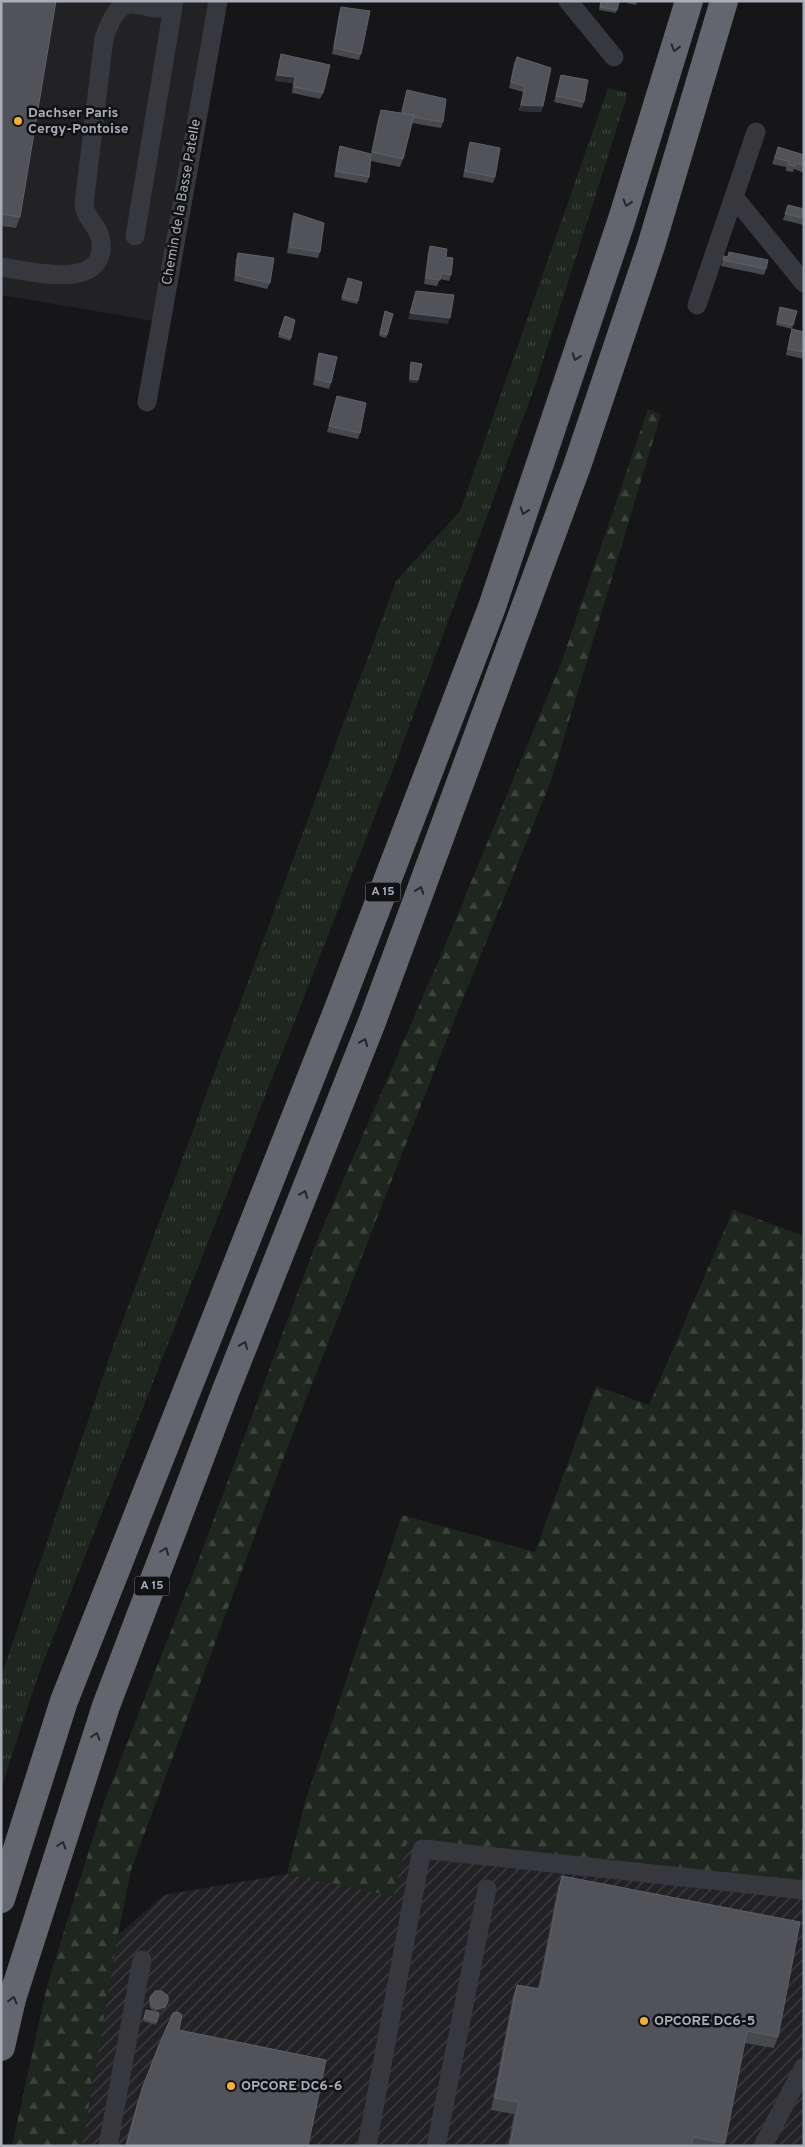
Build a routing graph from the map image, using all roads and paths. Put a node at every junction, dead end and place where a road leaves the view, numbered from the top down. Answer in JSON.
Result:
{"nodes":[{"id":1,"x":173,"y":1,"type":"edge"},
{"id":2,"x":218,"y":1,"type":"edge"},
{"id":3,"x":568,"y":1,"type":"edge"},
{"id":4,"x":689,"y":1,"type":"edge"},
{"id":5,"x":724,"y":1,"type":"edge"},
{"id":6,"x":129,"y":2,"type":"edge"},
{"id":7,"x":614,"y":57,"type":"dead end"},
{"id":8,"x":756,"y":132,"type":"dead end"},
{"id":9,"x":734,"y":197,"type":"junction"},
{"id":10,"x":135,"y":236,"type":"dead end"},
{"id":11,"x":1,"y":266,"type":"edge"},
{"id":12,"x":804,"y":284,"type":"edge"},
{"id":13,"x":697,"y":305,"type":"dead end"},
{"id":14,"x":146,"y":402,"type":"dead end"},
{"id":15,"x":487,"y":1889,"type":"dead end"},
{"id":16,"x":804,"y":1890,"type":"edge"},
{"id":17,"x":1,"y":1899,"type":"edge"},
{"id":18,"x":142,"y":1960,"type":"dead end"},
{"id":19,"x":1,"y":2048,"type":"edge"},
{"id":20,"x":804,"y":2066,"type":"edge"},
{"id":21,"x":108,"y":2146,"type":"edge"},
{"id":22,"x":367,"y":2146,"type":"edge"},
{"id":23,"x":436,"y":2146,"type":"edge"},
{"id":24,"x":763,"y":2146,"type":"edge"}],
"edges":[{"from":1,"to":6,"type":"street"},
{"from":1,"to":10,"type":"street"},
{"from":2,"to":14,"type":"street","name":"Chemin de la Basse Patelle"},
{"from":3,"to":7,"type":"street"},
{"from":4,"to":17,"type":"highway","number":"A 15","one_way":true},
{"from":19,"to":5,"type":"highway","number":"A 15","one_way":true},
{"from":6,"to":11,"type":"street"},
{"from":8,"to":9,"type":"street"},
{"from":9,"to":12,"type":"street"},
{"from":9,"to":13,"type":"street"},
{"from":15,"to":23,"type":"street"},
{"from":16,"to":22,"type":"street"},
{"from":18,"to":21,"type":"street"},
{"from":20,"to":24,"type":"street"}]}
